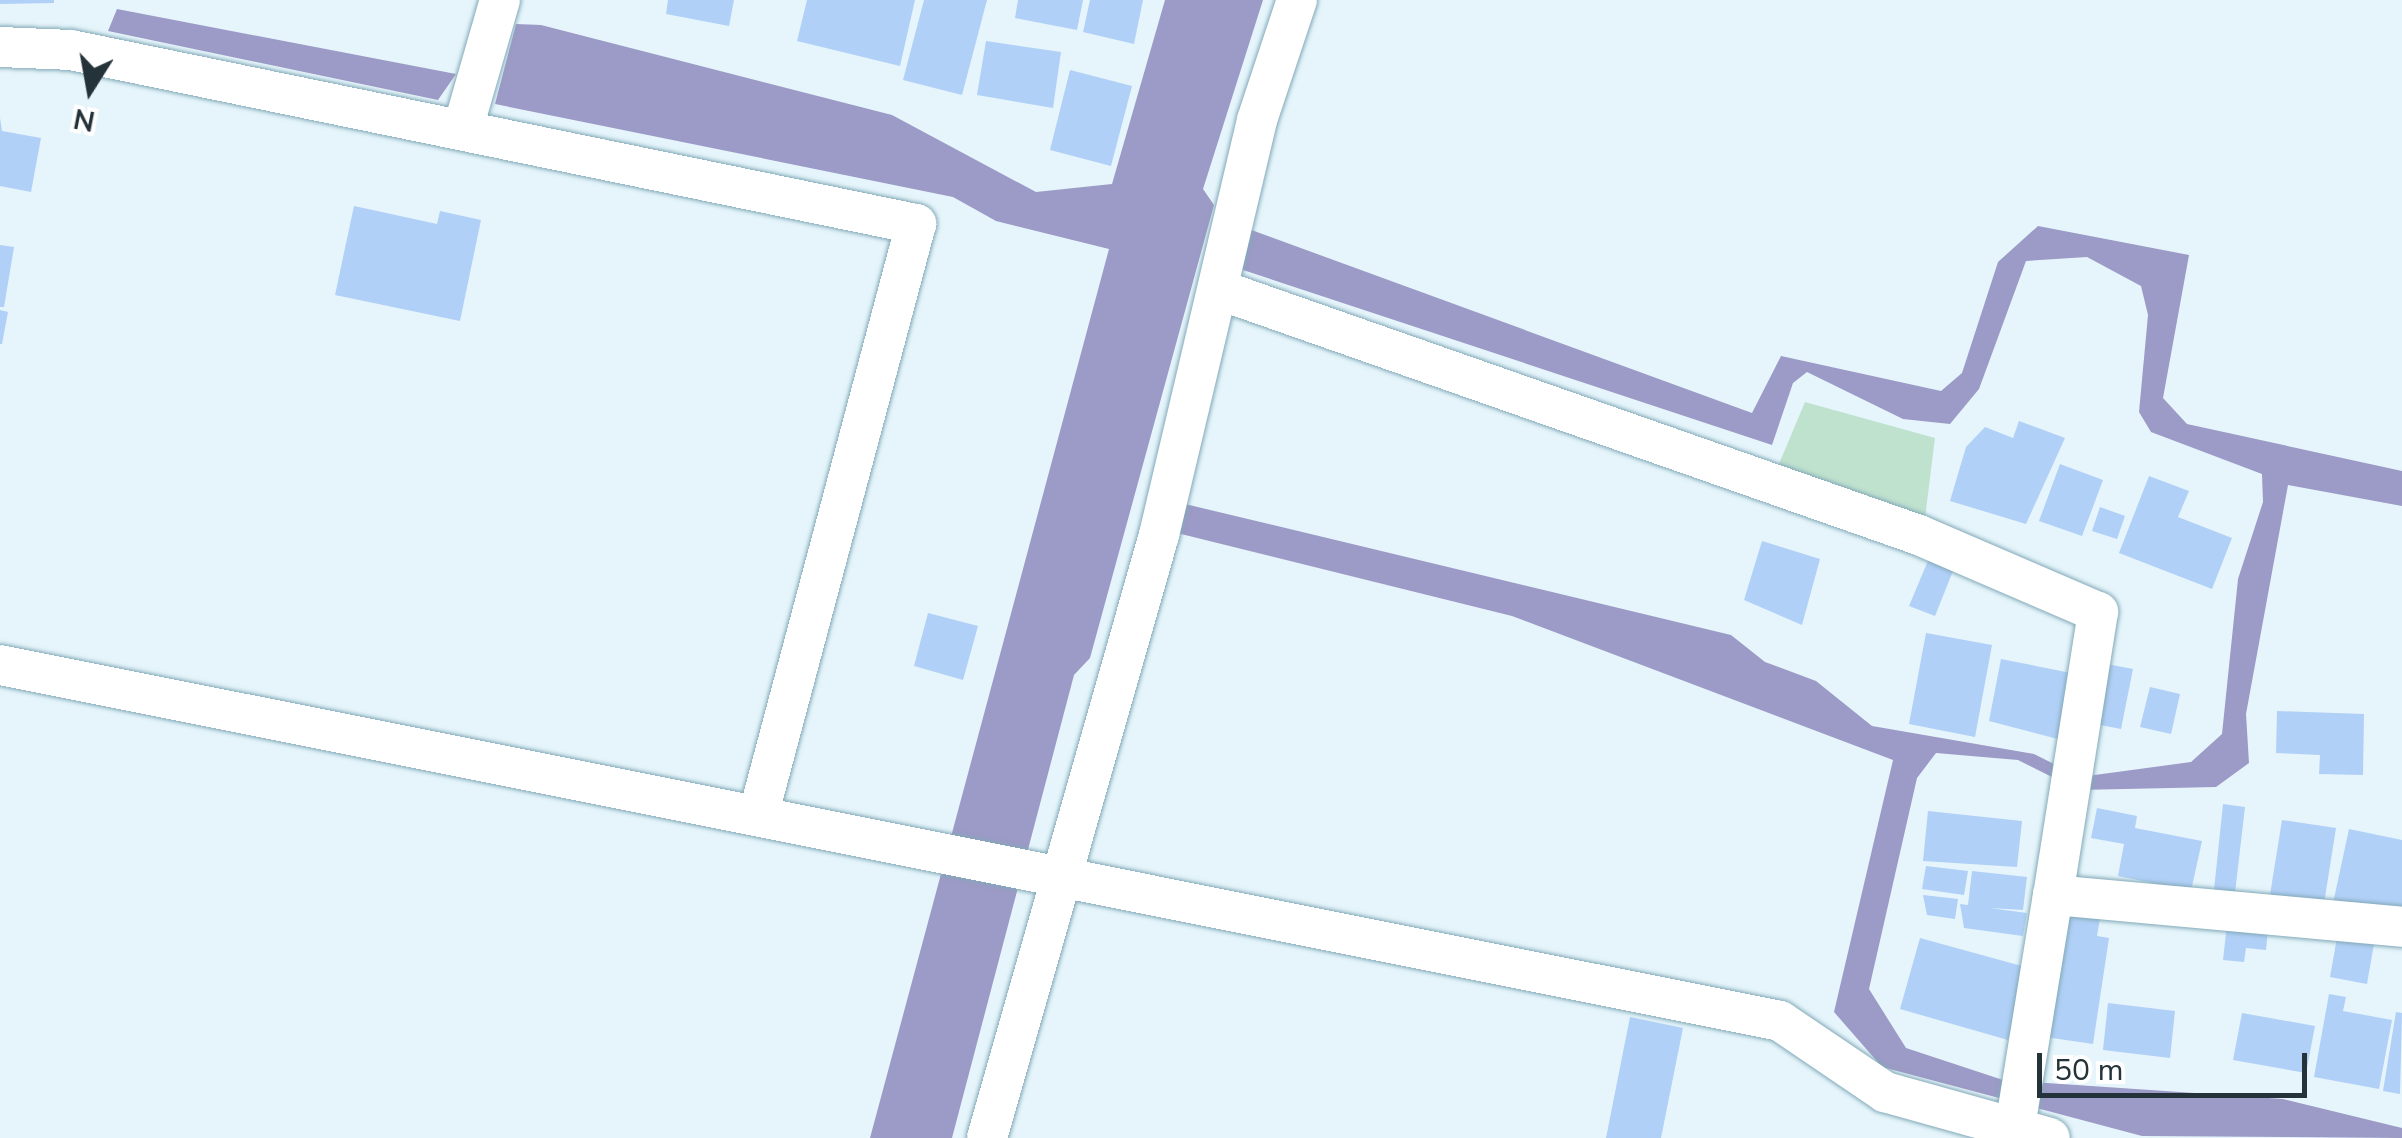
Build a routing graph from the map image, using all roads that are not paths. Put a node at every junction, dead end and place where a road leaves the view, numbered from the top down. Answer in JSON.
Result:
{"nodes":[{"id":1,"x":500,"y":0,"type":"edge"},
{"id":2,"x":1297,"y":0,"type":"edge"},
{"id":3,"x":0,"y":47,"type":"edge"},
{"id":4,"x":463,"y":128,"type":"junction"},
{"id":5,"x":1220,"y":290,"type":"junction"},
{"id":6,"x":0,"y":665,"type":"edge"},
{"id":7,"x":758,"y":816,"type":"junction"},
{"id":8,"x":1048,"y":873,"type":"junction"},
{"id":9,"x":2053,"y":895,"type":"junction"},
{"id":10,"x":2402,"y":927,"type":"edge"},
{"id":11,"x":2027,"y":1112,"type":"edge"},
{"id":12,"x":987,"y":1138,"type":"edge"}],
"edges":[{"from":1,"to":4,"type":"street"},
{"from":2,"to":5,"type":"street"},
{"from":3,"to":4,"type":"street"},
{"from":4,"to":7,"type":"street"},
{"from":5,"to":8,"type":"street"},
{"from":5,"to":9,"type":"street"},
{"from":6,"to":7,"type":"street"},
{"from":7,"to":8,"type":"street"},
{"from":8,"to":11,"type":"street"},
{"from":8,"to":12,"type":"street"},
{"from":9,"to":10,"type":"street"},
{"from":9,"to":11,"type":"street"}]}
